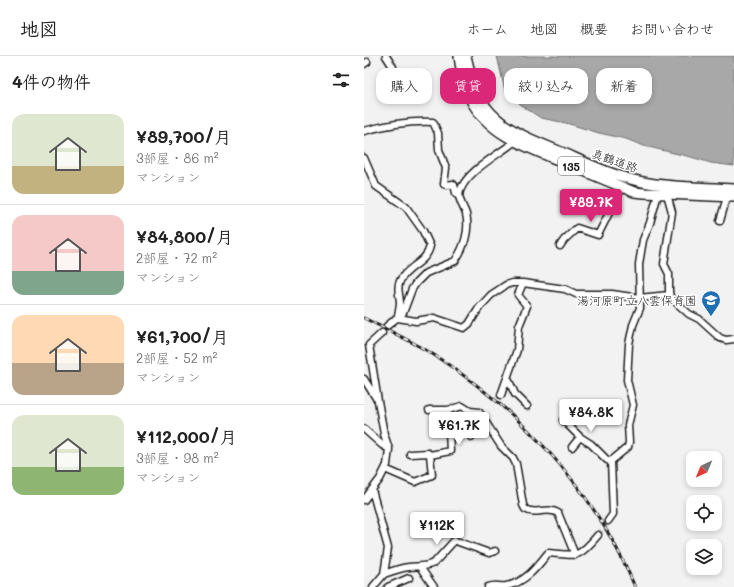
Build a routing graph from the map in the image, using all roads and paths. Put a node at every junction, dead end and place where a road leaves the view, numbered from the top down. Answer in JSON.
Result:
{"nodes":[{"id":1,"x":386,"y":56,"type":"edge"},
{"id":2,"x":459,"y":56,"type":"edge"},
{"id":3,"x":466,"y":56,"type":"edge"},
{"id":4,"x":393,"y":67,"type":"dead end"},
{"id":5,"x":364,"y":131,"type":"edge"},
{"id":6,"x":514,"y":142,"type":"junction"},
{"id":7,"x":364,"y":158,"type":"edge"},
{"id":8,"x":622,"y":187,"type":"junction"},
{"id":9,"x":734,"y":189,"type":"edge"},
{"id":10,"x":663,"y":194,"type":"junction"},
{"id":11,"x":459,"y":197,"type":"junction"},
{"id":12,"x":730,"y":197,"type":"edge"},
{"id":13,"x":720,"y":220,"type":"dead end"},
{"id":14,"x":560,"y":246,"type":"dead end"},
{"id":15,"x":523,"y":283,"type":"junction"},
{"id":16,"x":669,"y":295,"type":"junction"},
{"id":17,"x":639,"y":298,"type":"junction"},
{"id":18,"x":398,"y":318,"type":"junction"},
{"id":19,"x":387,"y":326,"type":"dead end"},
{"id":20,"x":382,"y":333,"type":"dead end"},
{"id":21,"x":734,"y":340,"type":"edge"},
{"id":22,"x":364,"y":379,"type":"edge"},
{"id":23,"x":508,"y":379,"type":"junction"},
{"id":24,"x":501,"y":395,"type":"dead end"},
{"id":25,"x":378,"y":401,"type":"junction"},
{"id":26,"x":527,"y":406,"type":"dead end"},
{"id":27,"x":429,"y":410,"type":"dead end"},
{"id":28,"x":448,"y":410,"type":"junction"},
{"id":29,"x":480,"y":414,"type":"junction"},
{"id":30,"x":563,"y":420,"type":"dead end"},
{"id":31,"x":364,"y":429,"type":"edge"},
{"id":32,"x":580,"y":436,"type":"junction"},
{"id":33,"x":471,"y":437,"type":"dead end"},
{"id":34,"x":572,"y":447,"type":"dead end"},
{"id":35,"x":390,"y":449,"type":"junction"},
{"id":36,"x":410,"y":454,"type":"dead end"},
{"id":37,"x":430,"y":455,"type":"junction"},
{"id":38,"x":611,"y":461,"type":"junction"},
{"id":39,"x":385,"y":469,"type":"junction"},
{"id":40,"x":372,"y":490,"type":"junction"},
{"id":41,"x":364,"y":500,"type":"edge"},
{"id":42,"x":608,"y":521,"type":"tunnel mouth"},
{"id":43,"x":598,"y":535,"type":"tunnel mouth"},
{"id":44,"x":495,"y":551,"type":"dead end"},
{"id":45,"x":575,"y":556,"type":"junction"},
{"id":46,"x":420,"y":567,"type":"junction"},
{"id":47,"x":393,"y":570,"type":"junction"},
{"id":48,"x":384,"y":574,"type":"junction"},
{"id":49,"x":409,"y":578,"type":"dead end"},
{"id":50,"x":398,"y":582,"type":"junction"},
{"id":51,"x":504,"y":586,"type":"edge"},
{"id":52,"x":373,"y":587,"type":"edge"},
{"id":53,"x":388,"y":587,"type":"edge"},
{"id":54,"x":434,"y":587,"type":"edge"},
{"id":55,"x":488,"y":587,"type":"edge"}],
"edges":[{"from":1,"to":4,"type":"street"},
{"from":2,"to":6,"type":"highway","number":"135"},
{"from":3,"to":9,"type":"highway","name":"真鶴道路","number":"135"},
{"from":5,"to":11,"type":"street"},
{"from":6,"to":8,"type":"highway","number":"135"},
{"from":6,"to":11,"type":"street"},
{"from":7,"to":18,"type":"street"},
{"from":8,"to":10,"type":"highway","number":"135"},
{"from":8,"to":14,"type":"street"},
{"from":10,"to":12,"type":"highway","number":"135"},
{"from":10,"to":16,"type":"street"},
{"from":10,"to":17,"type":"street"},
{"from":11,"to":18,"type":"street"},
{"from":12,"to":13,"type":"street"},
{"from":15,"to":17,"type":"street"},
{"from":15,"to":18,"type":"street"},
{"from":15,"to":23,"type":"street"},
{"from":16,"to":17,"type":"street"},
{"from":16,"to":21,"type":"street"},
{"from":17,"to":38,"type":"street"},
{"from":18,"to":19,"type":"street"},
{"from":20,"to":25,"type":"street"},
{"from":22,"to":25,"type":"street"},
{"from":23,"to":24,"type":"street"},
{"from":23,"to":26,"type":"street"},
{"from":25,"to":35,"type":"street"},
{"from":27,"to":28,"type":"street"},
{"from":28,"to":29,"type":"street"},
{"from":28,"to":37,"type":"street"},
{"from":29,"to":33,"type":"street"},
{"from":29,"to":45,"type":"street"},
{"from":30,"to":32,"type":"street"},
{"from":31,"to":35,"type":"street"},
{"from":32,"to":34,"type":"street"},
{"from":32,"to":38,"type":"street"},
{"from":35,"to":39,"type":"street"},
{"from":36,"to":37,"type":"street"},
{"from":37,"to":39,"type":"street"},
{"from":38,"to":42,"type":"street"},
{"from":39,"to":40,"type":"street"},
{"from":40,"to":41,"type":"street"},
{"from":40,"to":48,"type":"street"},
{"from":43,"to":45,"type":"street"},
{"from":44,"to":46,"type":"street"},
{"from":45,"to":51,"type":"street"},
{"from":46,"to":47,"type":"street"},
{"from":46,"to":54,"type":"street"},
{"from":47,"to":48,"type":"street"},
{"from":47,"to":50,"type":"street"},
{"from":48,"to":52,"type":"street"},
{"from":49,"to":50,"type":"street"},
{"from":50,"to":53,"type":"street"},
{"from":51,"to":55,"type":"street"}]}
